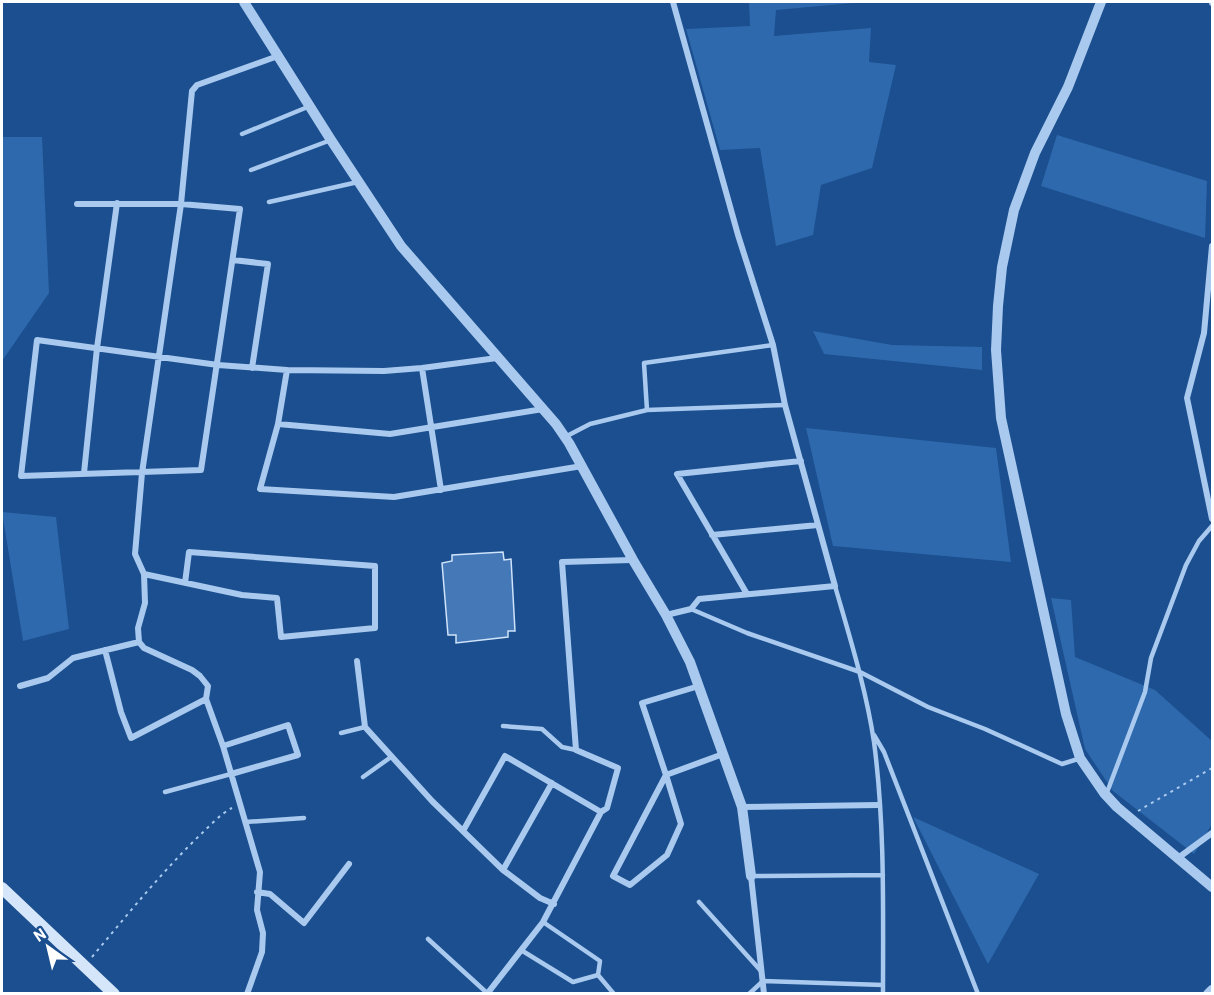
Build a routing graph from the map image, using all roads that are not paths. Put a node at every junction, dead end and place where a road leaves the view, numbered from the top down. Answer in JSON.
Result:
{"nodes":[{"id":1,"x":244,"y":2,"type":"edge"},
{"id":2,"x":673,"y":2,"type":"edge"},
{"id":3,"x":1101,"y":2,"type":"edge"},
{"id":4,"x":278,"y":56,"type":"junction"},
{"id":5,"x":310,"y":106,"type":"junction"},
{"id":6,"x":242,"y":134,"type":"dead end"},
{"id":7,"x":331,"y":140,"type":"junction"},
{"id":8,"x":251,"y":170,"type":"dead end"},
{"id":9,"x":358,"y":182,"type":"junction"},
{"id":10,"x":269,"y":202,"type":"dead end"},
{"id":11,"x":117,"y":203,"type":"junction"},
{"id":12,"x":77,"y":204,"type":"dead end"},
{"id":13,"x":181,"y":204,"type":"junction"},
{"id":14,"x":1212,"y":246,"type":"edge"},
{"id":15,"x":233,"y":260,"type":"junction"},
{"id":16,"x":773,"y":345,"type":"junction"},
{"id":17,"x":97,"y":348,"type":"junction"},
{"id":18,"x":158,"y":356,"type":"junction"},
{"id":19,"x":497,"y":357,"type":"junction"},
{"id":20,"x":218,"y":365,"type":"junction"},
{"id":21,"x":252,"y":368,"type":"junction"},
{"id":22,"x":422,"y":368,"type":"junction"},
{"id":23,"x":287,"y":370,"type":"junction"},
{"id":24,"x":785,"y":405,"type":"junction"},
{"id":25,"x":543,"y":409,"type":"junction"},
{"id":26,"x":647,"y":410,"type":"junction"},
{"id":27,"x":278,"y":424,"type":"junction"},
{"id":28,"x":430,"y":427,"type":"junction"},
{"id":29,"x":565,"y":437,"type":"junction"},
{"id":30,"x":801,"y":461,"type":"junction"},
{"id":31,"x":582,"y":466,"type":"junction"},
{"id":32,"x":84,"y":473,"type":"junction"},
{"id":33,"x":142,"y":473,"type":"junction"},
{"id":34,"x":441,"y":490,"type":"junction"},
{"id":35,"x":1212,"y":519,"type":"edge"},
{"id":36,"x":818,"y":525,"type":"junction"},
{"id":37,"x":1212,"y":526,"type":"edge"},
{"id":38,"x":712,"y":535,"type":"junction"},
{"id":39,"x":633,"y":560,"type":"junction"},
{"id":40,"x":144,"y":574,"type":"junction"},
{"id":41,"x":185,"y":583,"type":"junction"},
{"id":42,"x":835,"y":586,"type":"junction"},
{"id":43,"x":747,"y":594,"type":"junction"},
{"id":44,"x":691,"y":609,"type":"junction"},
{"id":45,"x":666,"y":615,"type":"junction"},
{"id":46,"x":139,"y":642,"type":"junction"},
{"id":47,"x":105,"y":651,"type":"junction"},
{"id":48,"x":357,"y":661,"type":"dead end"},
{"id":49,"x":860,"y":672,"type":"junction"},
{"id":50,"x":20,"y":686,"type":"dead end"},
{"id":51,"x":699,"y":686,"type":"junction"},
{"id":52,"x":206,"y":699,"type":"junction"},
{"id":53,"x":503,"y":726,"type":"dead end"},
{"id":54,"x":365,"y":727,"type":"junction"},
{"id":55,"x":341,"y":733,"type":"dead end"},
{"id":56,"x":872,"y":733,"type":"junction"},
{"id":57,"x":223,"y":746,"type":"junction"},
{"id":58,"x":576,"y":750,"type":"junction"},
{"id":59,"x":723,"y":754,"type":"junction"},
{"id":60,"x":391,"y":757,"type":"junction"},
{"id":61,"x":1080,"y":758,"type":"junction"},
{"id":62,"x":231,"y":774,"type":"junction"},
{"id":63,"x":666,"y":775,"type":"junction"},
{"id":64,"x":363,"y":777,"type":"dead end"},
{"id":65,"x":552,"y":783,"type":"junction"},
{"id":66,"x":165,"y":792,"type":"dead end"},
{"id":67,"x":1106,"y":795,"type":"junction"},
{"id":68,"x":879,"y":805,"type":"junction"},
{"id":69,"x":742,"y":807,"type":"junction"},
{"id":70,"x":601,"y":812,"type":"junction"},
{"id":71,"x":304,"y":818,"type":"dead end"},
{"id":72,"x":244,"y":822,"type":"junction"},
{"id":73,"x":463,"y":831,"type":"junction"},
{"id":74,"x":1212,"y":832,"type":"edge"},
{"id":75,"x":1177,"y":858,"type":"junction"},
{"id":76,"x":349,"y":864,"type":"dead end"},
{"id":77,"x":503,"y":870,"type":"junction"},
{"id":78,"x":883,"y":875,"type":"junction"},
{"id":79,"x":751,"y":876,"type":"junction"},
{"id":80,"x":1212,"y":887,"type":"edge"},
{"id":81,"x":2,"y":888,"type":"edge"},
{"id":82,"x":257,"y":892,"type":"junction"},
{"id":83,"x":699,"y":902,"type":"dead end"},
{"id":84,"x":554,"y":904,"type":"junction"},
{"id":85,"x":543,"y":922,"type":"junction"},
{"id":86,"x":428,"y":939,"type":"dead end"},
{"id":87,"x":521,"y":950,"type":"junction"},
{"id":88,"x":762,"y":973,"type":"junction"},
{"id":89,"x":598,"y":975,"type":"junction"},
{"id":90,"x":763,"y":981,"type":"junction"},
{"id":91,"x":884,"y":985,"type":"junction"},
{"id":92,"x":100,"y":988,"type":"edge"},
{"id":93,"x":1212,"y":990,"type":"edge"},
{"id":94,"x":114,"y":993,"type":"edge"},
{"id":95,"x":246,"y":993,"type":"edge"},
{"id":96,"x":487,"y":993,"type":"edge"},
{"id":97,"x":614,"y":993,"type":"edge"},
{"id":98,"x":748,"y":993,"type":"edge"},
{"id":99,"x":764,"y":993,"type":"edge"},
{"id":100,"x":884,"y":993,"type":"edge"},
{"id":101,"x":978,"y":993,"type":"edge"},
{"id":102,"x":1208,"y":993,"type":"edge"}],
"edges":[{"from":1,"to":4,"type":"street"},
{"from":2,"to":16,"type":"street"},
{"from":3,"to":61,"type":"street"},
{"from":4,"to":5,"type":"street"},
{"from":4,"to":13,"type":"street"},
{"from":5,"to":6,"type":"lane"},
{"from":5,"to":7,"type":"street"},
{"from":7,"to":8,"type":"lane"},
{"from":7,"to":9,"type":"street"},
{"from":9,"to":10,"type":"lane"},
{"from":9,"to":19,"type":"street"},
{"from":11,"to":12,"type":"street"},
{"from":11,"to":13,"type":"street"},
{"from":11,"to":17,"type":"street"},
{"from":13,"to":15,"type":"street"},
{"from":13,"to":18,"type":"street"},
{"from":14,"to":35,"type":"street"},
{"from":15,"to":20,"type":"street"},
{"from":15,"to":21,"type":"street"},
{"from":16,"to":24,"type":"street"},
{"from":16,"to":26,"type":"lane"},
{"from":17,"to":18,"type":"street"},
{"from":17,"to":32,"type":"street"},
{"from":17,"to":32,"type":"street"},
{"from":18,"to":20,"type":"street"},
{"from":18,"to":33,"type":"street"},
{"from":19,"to":22,"type":"street"},
{"from":19,"to":25,"type":"street"},
{"from":20,"to":21,"type":"street"},
{"from":20,"to":33,"type":"street"},
{"from":21,"to":23,"type":"street"},
{"from":22,"to":23,"type":"street"},
{"from":22,"to":28,"type":"street"},
{"from":23,"to":27,"type":"street"},
{"from":24,"to":26,"type":"lane"},
{"from":24,"to":30,"type":"street"},
{"from":25,"to":28,"type":"street"},
{"from":25,"to":29,"type":"street"},
{"from":26,"to":29,"type":"lane"},
{"from":27,"to":28,"type":"street"},
{"from":27,"to":34,"type":"street"},
{"from":28,"to":34,"type":"street"},
{"from":29,"to":31,"type":"street"},
{"from":30,"to":36,"type":"street"},
{"from":30,"to":38,"type":"street"},
{"from":31,"to":34,"type":"street"},
{"from":31,"to":39,"type":"street"},
{"from":32,"to":33,"type":"street"},
{"from":33,"to":40,"type":"street"},
{"from":36,"to":38,"type":"street"},
{"from":36,"to":42,"type":"street"},
{"from":37,"to":67,"type":"lane"},
{"from":38,"to":43,"type":"street"},
{"from":39,"to":45,"type":"street"},
{"from":39,"to":58,"type":"street"},
{"from":40,"to":41,"type":"street"},
{"from":40,"to":46,"type":"street"},
{"from":41,"to":41,"type":"street"},
{"from":42,"to":43,"type":"street"},
{"from":42,"to":49,"type":"lane"},
{"from":43,"to":44,"type":"street"},
{"from":44,"to":45,"type":"street"},
{"from":44,"to":49,"type":"lane"},
{"from":45,"to":51,"type":"street"},
{"from":46,"to":47,"type":"street"},
{"from":46,"to":52,"type":"street"},
{"from":47,"to":50,"type":"street"},
{"from":47,"to":52,"type":"street"},
{"from":48,"to":54,"type":"street"},
{"from":49,"to":56,"type":"lane"},
{"from":49,"to":61,"type":"lane"},
{"from":51,"to":59,"type":"street"},
{"from":51,"to":63,"type":"street"},
{"from":52,"to":57,"type":"street"},
{"from":53,"to":58,"type":"lane"},
{"from":54,"to":55,"type":"lane"},
{"from":54,"to":60,"type":"street"},
{"from":56,"to":68,"type":"lane"},
{"from":56,"to":101,"type":"lane"},
{"from":57,"to":62,"type":"street"},
{"from":57,"to":62,"type":"street"},
{"from":58,"to":70,"type":"street"},
{"from":59,"to":63,"type":"street"},
{"from":59,"to":69,"type":"street"},
{"from":60,"to":64,"type":"lane"},
{"from":60,"to":73,"type":"street"},
{"from":61,"to":67,"type":"street"},
{"from":62,"to":66,"type":"lane"},
{"from":62,"to":72,"type":"street"},
{"from":63,"to":63,"type":"street"},
{"from":65,"to":70,"type":"street"},
{"from":65,"to":73,"type":"street"},
{"from":65,"to":77,"type":"street"},
{"from":67,"to":75,"type":"street"},
{"from":68,"to":69,"type":"street"},
{"from":68,"to":78,"type":"lane"},
{"from":69,"to":79,"type":"street"},
{"from":70,"to":84,"type":"street"},
{"from":71,"to":72,"type":"lane"},
{"from":72,"to":82,"type":"street"},
{"from":73,"to":77,"type":"street"},
{"from":74,"to":75,"type":"street"},
{"from":75,"to":80,"type":"street"},
{"from":76,"to":82,"type":"street"},
{"from":77,"to":84,"type":"street"},
{"from":78,"to":79,"type":"lane"},
{"from":78,"to":91,"type":"lane"},
{"from":79,"to":88,"type":"street"},
{"from":81,"to":92,"type":"main road"},
{"from":82,"to":95,"type":"street"},
{"from":83,"to":88,"type":"lane"},
{"from":84,"to":85,"type":"street"},
{"from":85,"to":87,"type":"street"},
{"from":85,"to":89,"type":"lane"},
{"from":86,"to":96,"type":"lane"},
{"from":87,"to":89,"type":"lane"},
{"from":87,"to":96,"type":"street"},
{"from":88,"to":90,"type":"street"},
{"from":89,"to":97,"type":"lane"},
{"from":90,"to":91,"type":"lane"},
{"from":90,"to":98,"type":"lane"},
{"from":90,"to":99,"type":"street"},
{"from":91,"to":100,"type":"lane"},
{"from":92,"to":94,"type":"main road"},
{"from":93,"to":102,"type":"street"}]}
